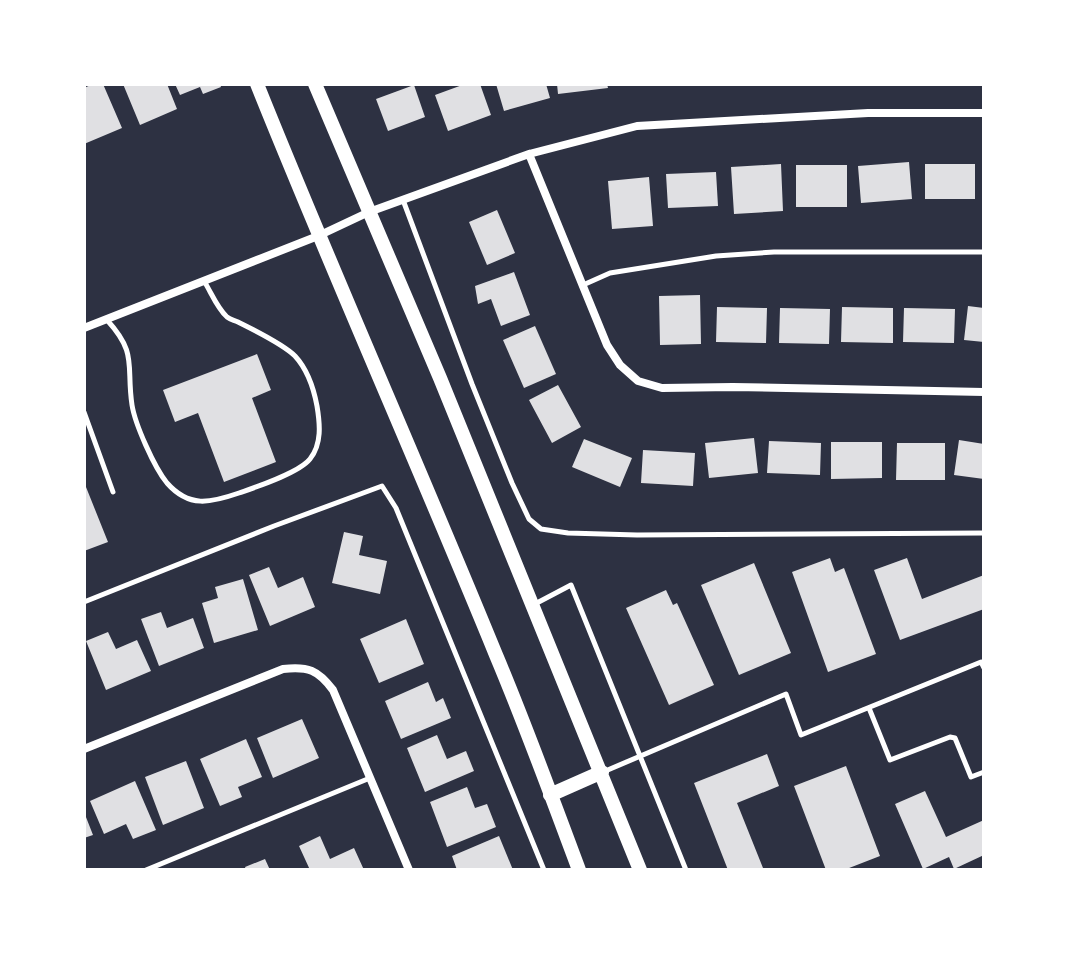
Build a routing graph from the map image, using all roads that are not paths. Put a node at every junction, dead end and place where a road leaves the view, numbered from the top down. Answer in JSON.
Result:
{"nodes":[{"id":1,"x":257,"y":84,"type":"edge"},
{"id":2,"x":315,"y":84,"type":"edge"},
{"id":3,"x":984,"y":113,"type":"edge"},
{"id":4,"x":529,"y":154,"type":"junction"},
{"id":5,"x":403,"y":199,"type":"junction"},
{"id":6,"x":369,"y":212,"type":"junction"},
{"id":7,"x":318,"y":236,"type":"junction"},
{"id":8,"x":984,"y":252,"type":"edge"},
{"id":9,"x":204,"y":281,"type":"junction"},
{"id":10,"x":583,"y":285,"type":"junction"},
{"id":11,"x":107,"y":319,"type":"junction"},
{"id":12,"x":84,"y":328,"type":"edge"},
{"id":13,"x":984,"y":392,"type":"edge"},
{"id":14,"x":84,"y":412,"type":"edge"},
{"id":15,"x":113,"y":492,"type":"dead end"},
{"id":16,"x":984,"y":533,"type":"edge"},
{"id":17,"x":84,"y":602,"type":"edge"},
{"id":18,"x":532,"y":605,"type":"junction"},
{"id":19,"x":984,"y":668,"type":"edge"},
{"id":20,"x":869,"y":708,"type":"junction"},
{"id":21,"x":84,"y":749,"type":"edge"},
{"id":22,"x":640,"y":756,"type":"junction"},
{"id":23,"x":602,"y":772,"type":"junction"},
{"id":24,"x":984,"y":772,"type":"edge"},
{"id":25,"x":370,"y":778,"type":"junction"},
{"id":26,"x":550,"y":795,"type":"junction"},
{"id":27,"x":146,"y":870,"type":"edge"},
{"id":28,"x":409,"y":870,"type":"edge"},
{"id":29,"x":544,"y":870,"type":"edge"},
{"id":30,"x":579,"y":870,"type":"edge"},
{"id":31,"x":640,"y":870,"type":"edge"},
{"id":32,"x":686,"y":870,"type":"edge"}],
"edges":[{"from":1,"to":7,"type":"main road"},
{"from":2,"to":6,"type":"main road"},
{"from":3,"to":4,"type":"street"},
{"from":4,"to":5,"type":"street"},
{"from":4,"to":10,"type":"street"},
{"from":5,"to":6,"type":"street"},
{"from":5,"to":16,"type":"lane"},
{"from":6,"to":7,"type":"street"},
{"from":6,"to":18,"type":"main road"},
{"from":7,"to":9,"type":"street"},
{"from":7,"to":26,"type":"main road"},
{"from":8,"to":10,"type":"lane"},
{"from":9,"to":11,"type":"street"},
{"from":9,"to":11,"type":"lane"},
{"from":10,"to":13,"type":"street"},
{"from":11,"to":12,"type":"street"},
{"from":14,"to":15,"type":"lane"},
{"from":17,"to":29,"type":"lane"},
{"from":18,"to":22,"type":"lane"},
{"from":18,"to":23,"type":"main road"},
{"from":19,"to":20,"type":"lane"},
{"from":20,"to":22,"type":"lane"},
{"from":20,"to":24,"type":"lane"},
{"from":21,"to":25,"type":"street"},
{"from":22,"to":23,"type":"lane"},
{"from":22,"to":32,"type":"lane"},
{"from":23,"to":26,"type":"main road"},
{"from":23,"to":31,"type":"main road"},
{"from":25,"to":27,"type":"lane"},
{"from":25,"to":28,"type":"street"},
{"from":26,"to":30,"type":"main road"}]}
